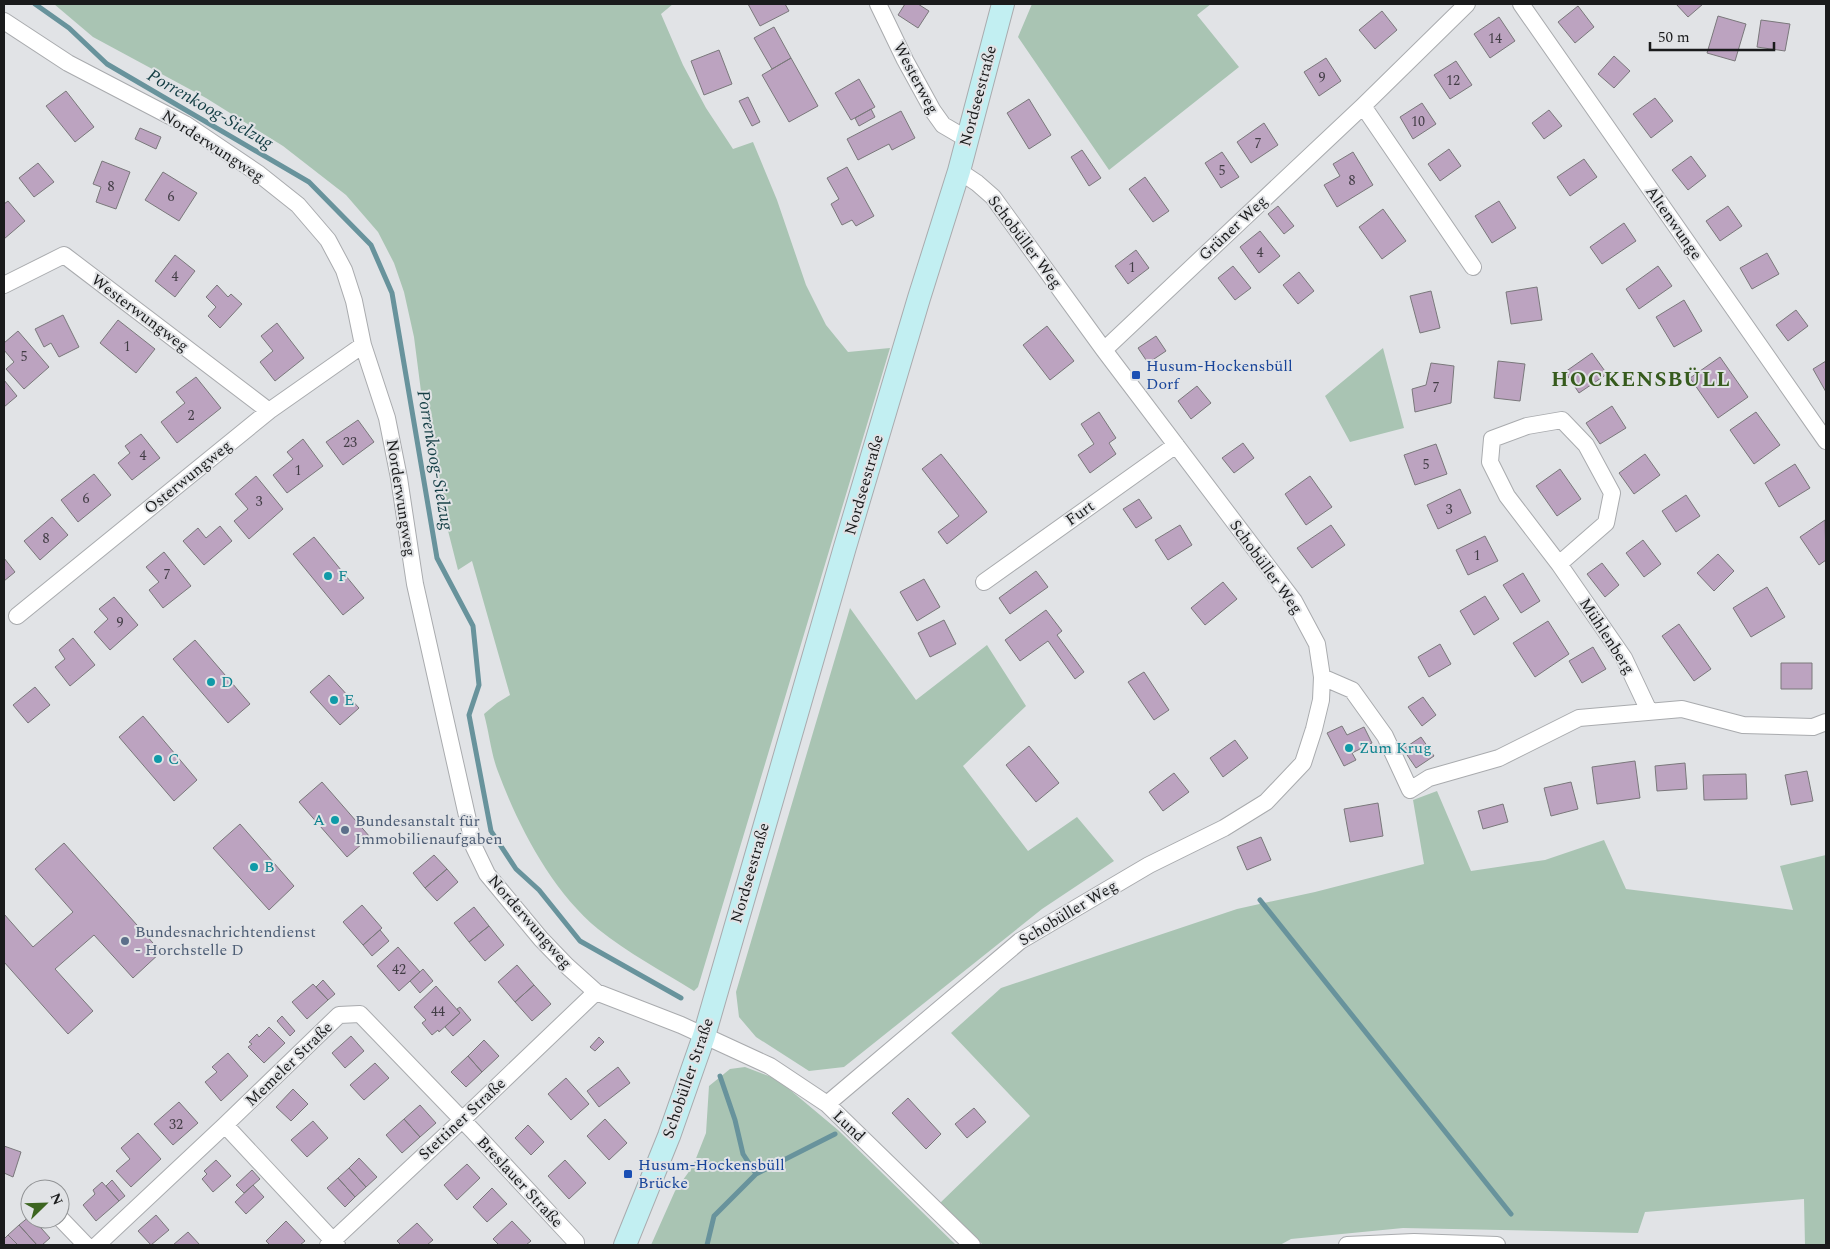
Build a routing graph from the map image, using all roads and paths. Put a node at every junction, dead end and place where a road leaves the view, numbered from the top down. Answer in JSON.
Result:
{"nodes":[{"id":1,"x":878,"y":4,"type":"edge"},
{"id":2,"x":1003,"y":4,"type":"edge"},
{"id":3,"x":1467,"y":4,"type":"edge"},
{"id":4,"x":1521,"y":4,"type":"edge"},
{"id":5,"x":4,"y":21,"type":"edge"},
{"id":6,"x":1363,"y":106,"type":"junction"},
{"id":7,"x":967,"y":139,"type":"junction"},
{"id":8,"x":959,"y":171,"type":"junction"},
{"id":9,"x":1473,"y":267,"type":"dead end"},
{"id":10,"x":4,"y":285,"type":"edge"},
{"id":11,"x":363,"y":345,"type":"junction"},
{"id":12,"x":1104,"y":350,"type":"junction"},
{"id":13,"x":269,"y":411,"type":"junction"},
{"id":14,"x":1826,"y":442,"type":"edge"},
{"id":15,"x":1176,"y":445,"type":"junction"},
{"id":16,"x":1559,"y":564,"type":"junction"},
{"id":17,"x":984,"y":582,"type":"dead end"},
{"id":18,"x":17,"y":616,"type":"dead end"},
{"id":19,"x":1322,"y":676,"type":"junction"},
{"id":20,"x":1649,"y":711,"type":"junction"},
{"id":21,"x":1826,"y":722,"type":"edge"},
{"id":22,"x":723,"y":965,"type":"joint"},
{"id":23,"x":596,"y":992,"type":"junction"},
{"id":24,"x":704,"y":1036,"type":"junction"},
{"id":25,"x":827,"y":1104,"type":"junction"},
{"id":26,"x":462,"y":1120,"type":"junction"},
{"id":27,"x":225,"y":1125,"type":"junction"},
{"id":28,"x":70,"y":1228,"type":"edge"},
{"id":29,"x":333,"y":1244,"type":"edge"},
{"id":30,"x":86,"y":1245,"type":"edge"},
{"id":31,"x":97,"y":1245,"type":"edge"},
{"id":32,"x":576,"y":1245,"type":"edge"},
{"id":33,"x":625,"y":1245,"type":"edge"},
{"id":34,"x":972,"y":1245,"type":"edge"},
{"id":35,"x":1347,"y":1245,"type":"edge"},
{"id":36,"x":1497,"y":1245,"type":"edge"}],
"edges":[{"from":1,"to":7,"type":"street","name":"Westerweg"},
{"from":2,"to":7,"type":"main road","name":"Nordseestraße"},
{"from":3,"to":6,"type":"street","name":"Grüner Weg"},
{"from":4,"to":14,"type":"street","name":"Altenwunge"},
{"from":5,"to":11,"type":"street","name":"Norderwungweg"},
{"from":6,"to":9,"type":"street"},
{"from":6,"to":12,"type":"street","name":"Grüner Weg"},
{"from":7,"to":8,"type":"main road","name":"Nordseestraße"},
{"from":8,"to":12,"type":"street","name":"Schobüller Weg"},
{"from":8,"to":22,"type":"main road","name":"Nordseestraße"},
{"from":10,"to":13,"type":"street","name":"Westerwungweg"},
{"from":11,"to":13,"type":"street","name":"Osterwungweg"},
{"from":11,"to":23,"type":"street","name":"Norderwungweg"},
{"from":12,"to":15,"type":"street","name":"Schobüller Weg"},
{"from":13,"to":18,"type":"street","name":"Osterwungweg"},
{"from":15,"to":17,"type":"street","name":"Furt"},
{"from":15,"to":19,"type":"street","name":"Schobüller Weg"},
{"from":16,"to":16,"type":"street","name":"Mühlenberg"},
{"from":16,"to":20,"type":"street","name":"Mühlenberg"},
{"from":19,"to":20,"type":"street"},
{"from":19,"to":25,"type":"street","name":"Schobüller Weg"},
{"from":20,"to":21,"type":"street"},
{"from":22,"to":24,"type":"main road","name":"Schobüller Straße"},
{"from":23,"to":24,"type":"street","name":"Norderwungweg"},
{"from":23,"to":26,"type":"street","name":"Stettiner Straße"},
{"from":24,"to":25,"type":"street","name":"Lund"},
{"from":24,"to":33,"type":"main road","name":"Schobüller Straße"},
{"from":25,"to":34,"type":"street","name":"Lund"},
{"from":26,"to":27,"type":"street","name":"Memeler Straße"},
{"from":26,"to":29,"type":"street","name":"Stettiner Straße"},
{"from":26,"to":32,"type":"street","name":"Breslauer Straße"},
{"from":27,"to":29,"type":"street"},
{"from":27,"to":31,"type":"street","name":"Memeler Straße"},
{"from":28,"to":30,"type":"street"},
{"from":35,"to":36,"type":"street"}]}
